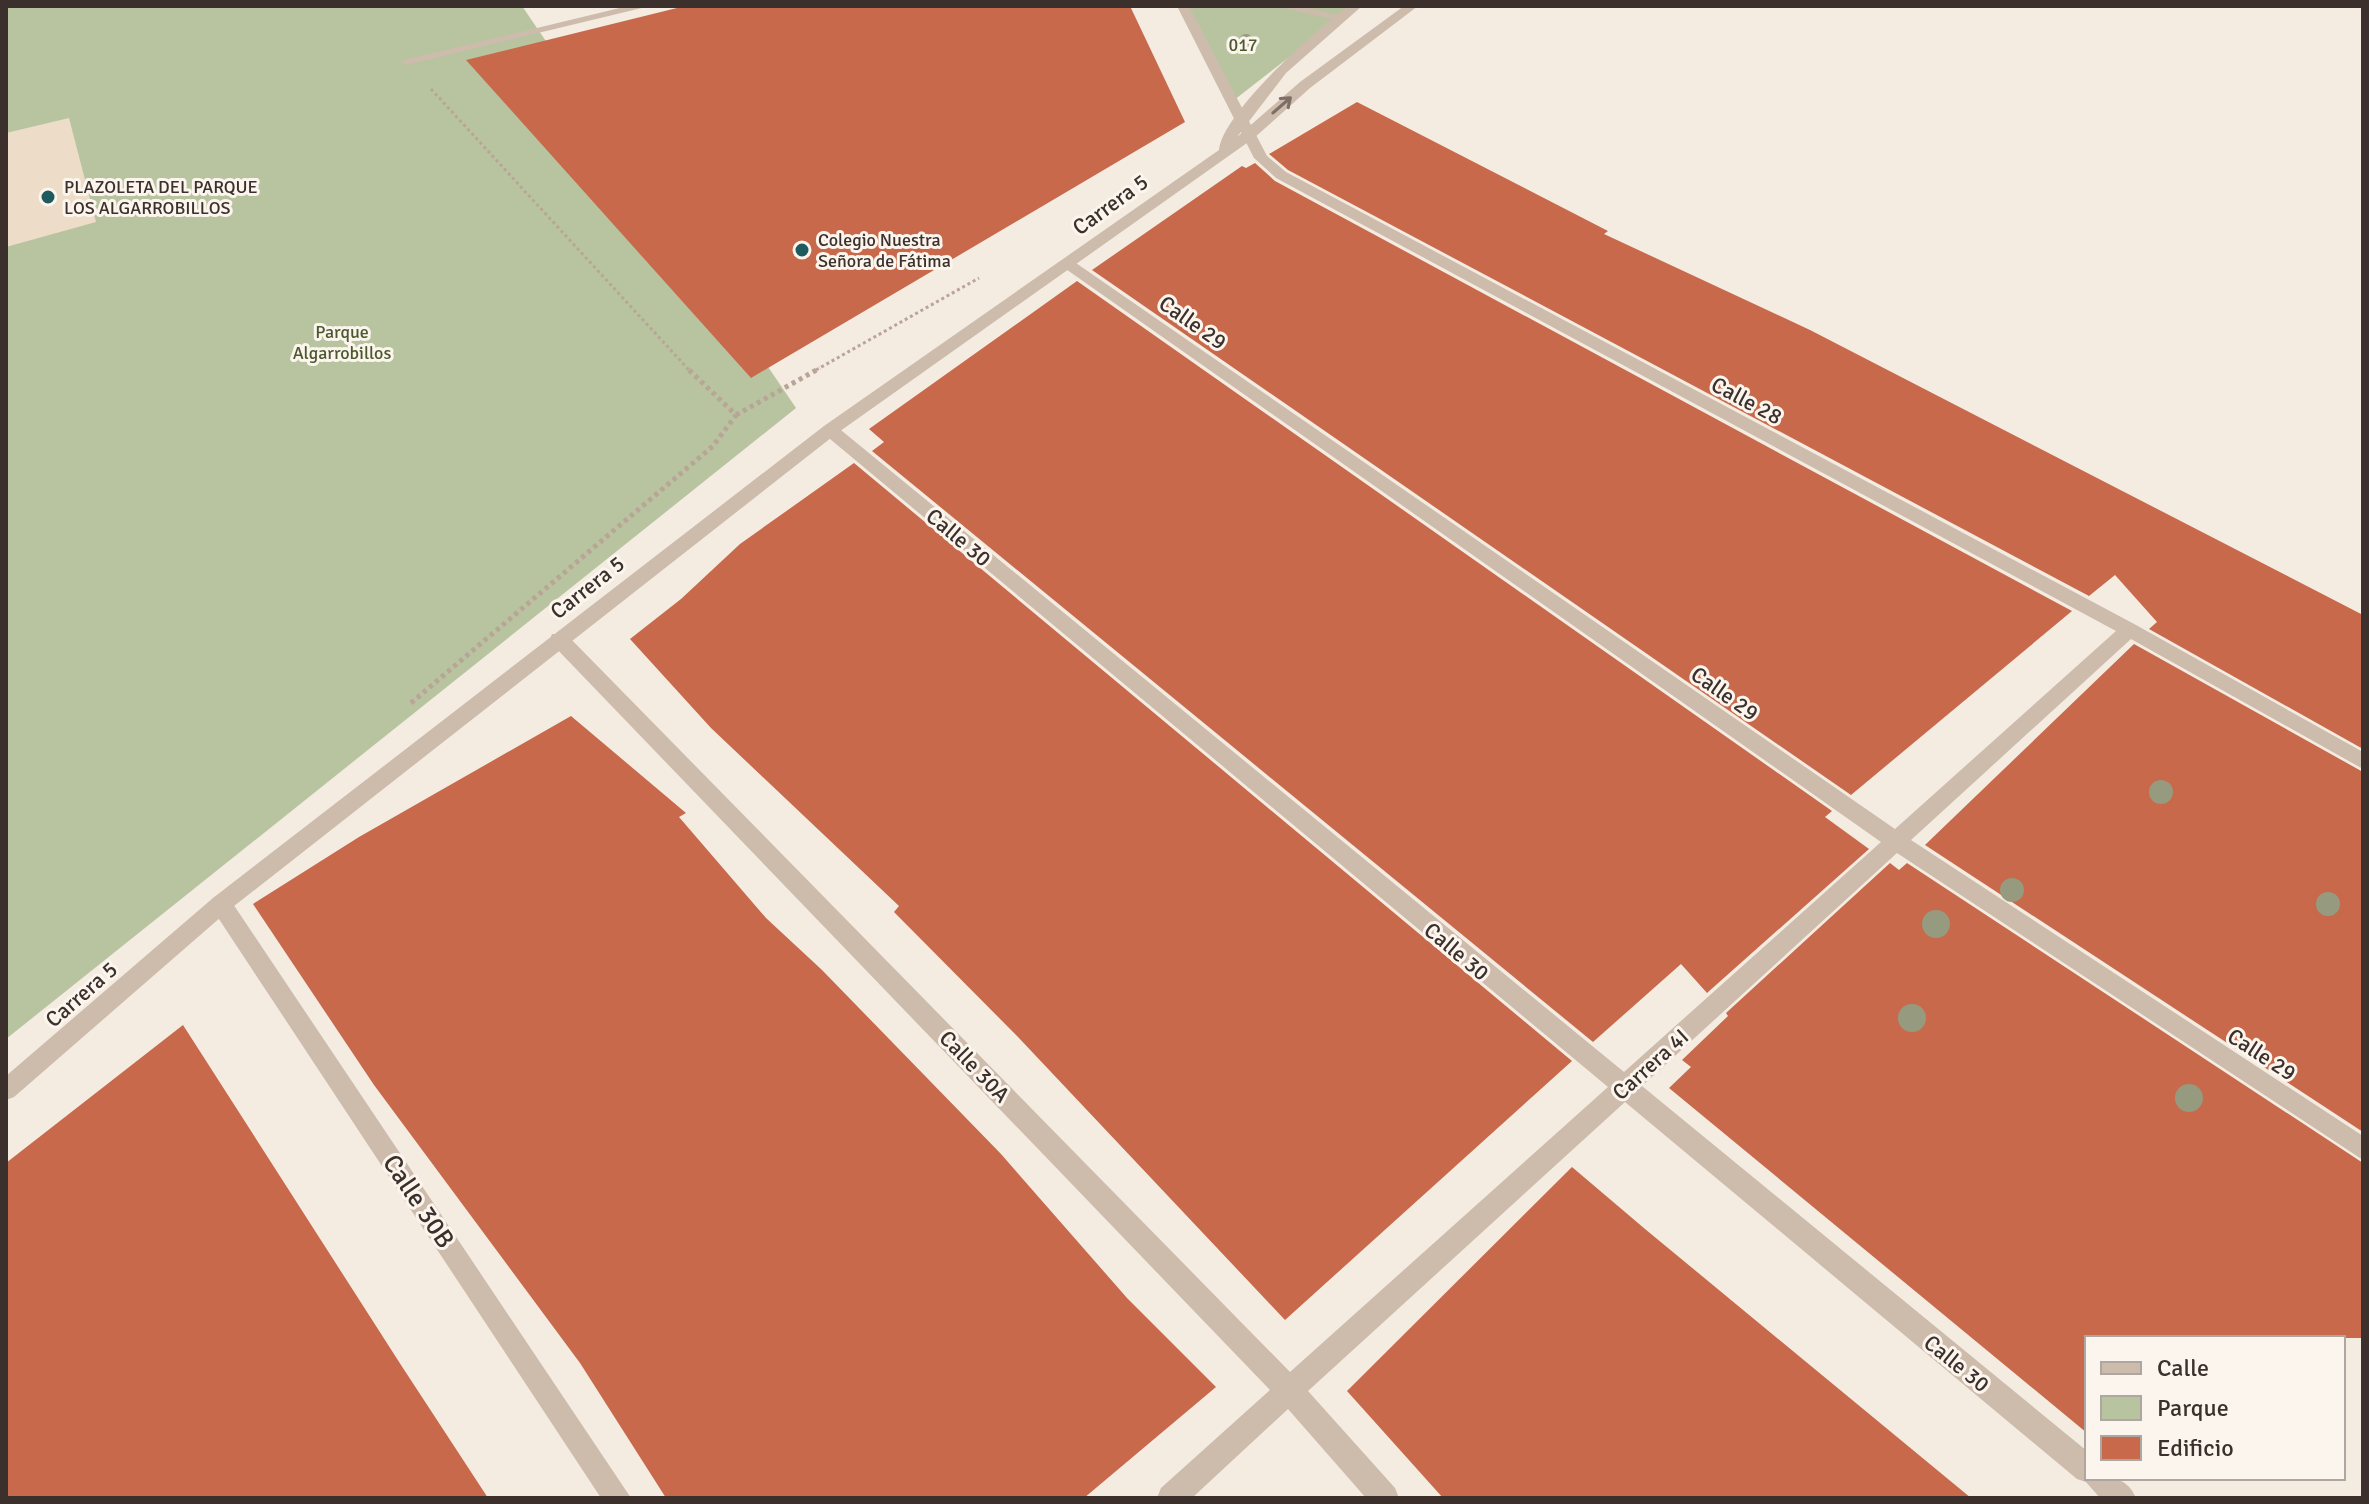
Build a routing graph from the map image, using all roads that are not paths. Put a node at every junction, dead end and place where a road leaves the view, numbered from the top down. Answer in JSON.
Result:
{"nodes":[{"id":1,"x":642,"y":6,"type":"edge"},
{"id":2,"x":1183,"y":6,"type":"edge"},
{"id":3,"x":1281,"y":6,"type":"edge"},
{"id":4,"x":1356,"y":6,"type":"edge"},
{"id":5,"x":1412,"y":6,"type":"edge"},
{"id":6,"x":1340,"y":17,"type":"junction"},
{"id":7,"x":406,"y":61,"type":"road end"},
{"id":8,"x":1241,"y":118,"type":"junction"},
{"id":9,"x":1249,"y":135,"type":"junction"},
{"id":10,"x":1222,"y":154,"type":"junction"},
{"id":11,"x":1068,"y":264,"type":"junction"},
{"id":12,"x":830,"y":430,"type":"junction"},
{"id":13,"x":2129,"y":630,"type":"junction"},
{"id":14,"x":559,"y":639,"type":"junction"},
{"id":15,"x":2363,"y":761,"type":"edge"},
{"id":16,"x":1896,"y":841,"type":"junction"},
{"id":17,"x":221,"y":904,"type":"junction"},
{"id":18,"x":1623,"y":1088,"type":"junction"},
{"id":19,"x":6,"y":1090,"type":"edge"},
{"id":20,"x":2363,"y":1149,"type":"edge"},
{"id":21,"x":1289,"y":1390,"type":"junction"},
{"id":22,"x":2085,"y":1467,"type":"edge"},
{"id":23,"x":2100,"y":1480,"type":"edge"},
{"id":24,"x":617,"y":1498,"type":"edge"},
{"id":25,"x":1171,"y":1498,"type":"edge"},
{"id":26,"x":1385,"y":1498,"type":"edge"},
{"id":27,"x":2122,"y":1498,"type":"edge"}],
"edges":[{"from":1,"to":7,"type":"street"},
{"from":2,"to":8,"type":"street","name":"Calle 28"},
{"from":3,"to":6,"type":"street"},
{"from":4,"to":6,"type":"street","name":"Carrera 5"},
{"from":9,"to":5,"type":"street","name":"Carrera 5","one_way":true},
{"from":6,"to":8,"type":"street","name":"Carrera 5"},
{"from":8,"to":9,"type":"street","name":"Calle 28"},
{"from":8,"to":10,"type":"street","name":"Carrera 5"},
{"from":9,"to":10,"type":"street","name":"Carrera 5"},
{"from":9,"to":13,"type":"street","name":"Calle 28"},
{"from":10,"to":11,"type":"street","name":"Carrera 5"},
{"from":11,"to":12,"type":"street","name":"Carrera 5"},
{"from":11,"to":16,"type":"street","name":"Calle 29"},
{"from":12,"to":14,"type":"street","name":"Carrera 5"},
{"from":12,"to":18,"type":"street","name":"Calle 30"},
{"from":13,"to":15,"type":"street","name":"Calle 28"},
{"from":13,"to":16,"type":"street","name":"Carrera 4I"},
{"from":14,"to":17,"type":"street","name":"Carrera 5"},
{"from":14,"to":21,"type":"street","name":"Calle 30A"},
{"from":16,"to":18,"type":"street","name":"Carrera 4I"},
{"from":16,"to":20,"type":"street","name":"Calle 29"},
{"from":17,"to":19,"type":"street","name":"Carrera 5"},
{"from":17,"to":24,"type":"street","name":"Calle 30B"},
{"from":18,"to":21,"type":"street","name":"Carrera 4I"},
{"from":18,"to":22,"type":"street","name":"Calle 30"},
{"from":21,"to":25,"type":"street","name":"Carrera 4I"},
{"from":21,"to":26,"type":"street","name":"Calle 30A"},
{"from":23,"to":27,"type":"street"}]}
